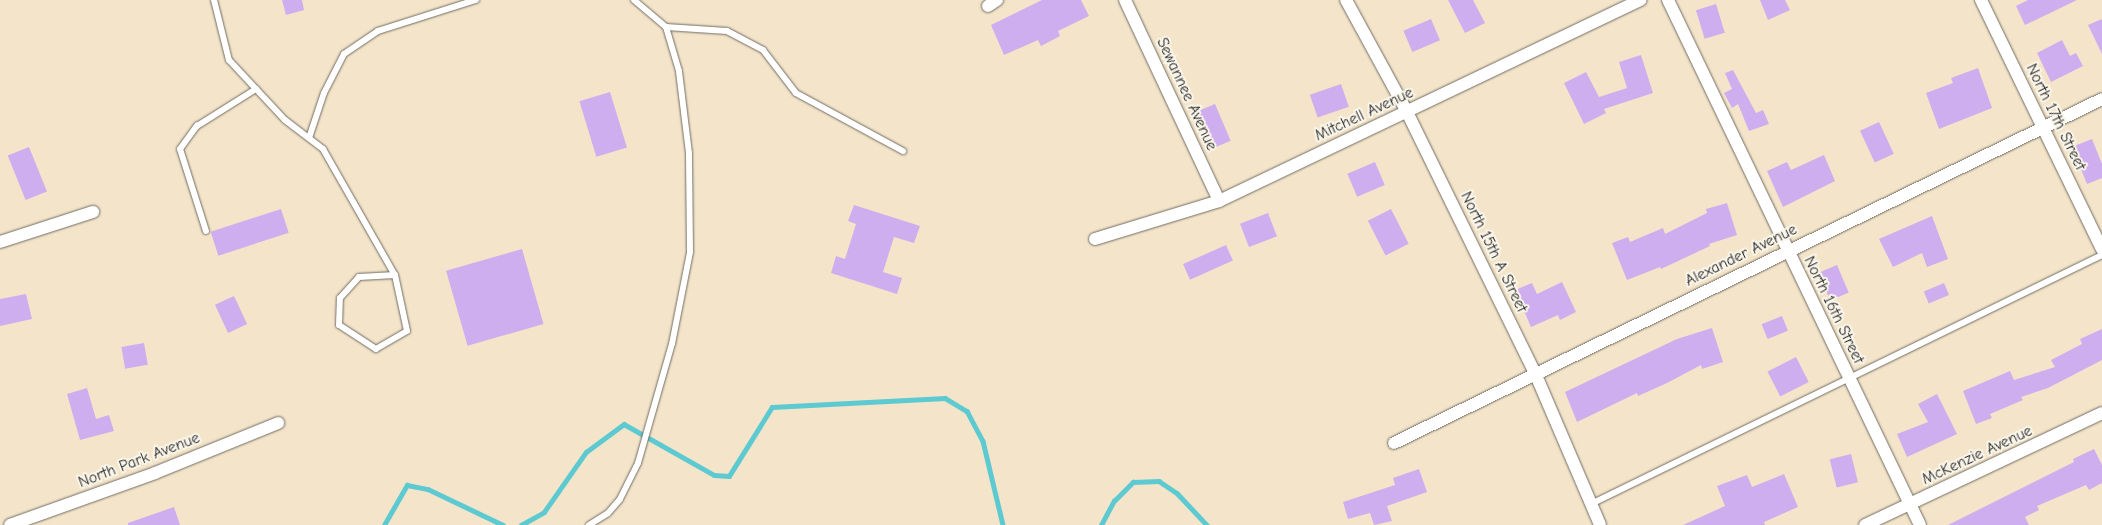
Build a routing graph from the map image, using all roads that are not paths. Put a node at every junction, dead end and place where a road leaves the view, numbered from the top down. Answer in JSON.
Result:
{"nodes":[{"id":1,"x":214,"y":0,"type":"edge"},
{"id":2,"x":476,"y":0,"type":"edge"},
{"id":3,"x":634,"y":0,"type":"edge"},
{"id":4,"x":1125,"y":0,"type":"edge"},
{"id":5,"x":1346,"y":0,"type":"edge"},
{"id":6,"x":1640,"y":0,"type":"edge"},
{"id":7,"x":1668,"y":0,"type":"edge"},
{"id":8,"x":1981,"y":0,"type":"edge"},
{"id":9,"x":666,"y":27,"type":"junction"},
{"id":10,"x":256,"y":89,"type":"junction"},
{"id":11,"x":2102,"y":99,"type":"edge"},
{"id":12,"x":1407,"y":112,"type":"junction"},
{"id":13,"x":2043,"y":129,"type":"junction"},
{"id":14,"x":309,"y":138,"type":"junction"},
{"id":15,"x":903,"y":151,"type":"dead end"},
{"id":16,"x":1219,"y":201,"type":"junction"},
{"id":17,"x":93,"y":212,"type":"dead end"},
{"id":18,"x":206,"y":231,"type":"dead end"},
{"id":19,"x":1095,"y":239,"type":"dead end"},
{"id":20,"x":0,"y":242,"type":"edge"},
{"id":21,"x":2102,"y":249,"type":"edge"},
{"id":22,"x":1788,"y":250,"type":"junction"},
{"id":23,"x":2102,"y":255,"type":"edge"},
{"id":24,"x":395,"y":275,"type":"junction"},
{"id":25,"x":1535,"y":373,"type":"junction"},
{"id":26,"x":1849,"y":377,"type":"junction"},
{"id":27,"x":2102,"y":413,"type":"edge"},
{"id":28,"x":278,"y":423,"type":"dead end"},
{"id":29,"x":1394,"y":442,"type":"dead end"},
{"id":30,"x":1591,"y":504,"type":"junction"},
{"id":31,"x":1910,"y":504,"type":"junction"},
{"id":32,"x":10,"y":525,"type":"edge"},
{"id":33,"x":589,"y":525,"type":"edge"},
{"id":34,"x":1600,"y":525,"type":"edge"},
{"id":35,"x":1865,"y":525,"type":"edge"},
{"id":36,"x":1920,"y":525,"type":"edge"}],
"edges":[{"from":1,"to":10,"type":"lane"},
{"from":2,"to":14,"type":"lane"},
{"from":3,"to":9,"type":"lane"},
{"from":4,"to":16,"type":"street","name":"Sewannee Avenue"},
{"from":5,"to":12,"type":"street","name":"North 15th A Street"},
{"from":6,"to":12,"type":"street","name":"Mitchell Avenue"},
{"from":7,"to":22,"type":"street","name":"North 16th Street"},
{"from":8,"to":13,"type":"street","name":"North 17th Street"},
{"from":9,"to":15,"type":"lane"},
{"from":9,"to":33,"type":"lane"},
{"from":10,"to":14,"type":"lane"},
{"from":10,"to":18,"type":"lane"},
{"from":11,"to":13,"type":"street","name":"Alexander Avenue"},
{"from":12,"to":16,"type":"street","name":"Mitchell Avenue"},
{"from":12,"to":25,"type":"street","name":"North 15th A Street"},
{"from":13,"to":21,"type":"street","name":"North 17th Street"},
{"from":13,"to":22,"type":"street","name":"Alexander Avenue"},
{"from":14,"to":24,"type":"lane"},
{"from":16,"to":19,"type":"street","name":"Mitchell Avenue"},
{"from":17,"to":20,"type":"street"},
{"from":22,"to":25,"type":"street","name":"Alexander Avenue"},
{"from":22,"to":26,"type":"street","name":"North 16th Street"},
{"from":23,"to":26,"type":"lane"},
{"from":24,"to":24,"type":"lane"},
{"from":25,"to":29,"type":"street","name":"Alexander Avenue"},
{"from":25,"to":30,"type":"street","name":"North 15th A Street"},
{"from":26,"to":30,"type":"lane"},
{"from":26,"to":31,"type":"street","name":"North 16th Street"},
{"from":27,"to":31,"type":"street","name":"McKenzie Avenue"},
{"from":28,"to":32,"type":"street","name":"North Park Avenue"},
{"from":30,"to":34,"type":"street","name":"North 15th A Street"},
{"from":31,"to":35,"type":"street","name":"McKenzie Avenue"},
{"from":31,"to":36,"type":"street","name":"North 16th Street"}]}
